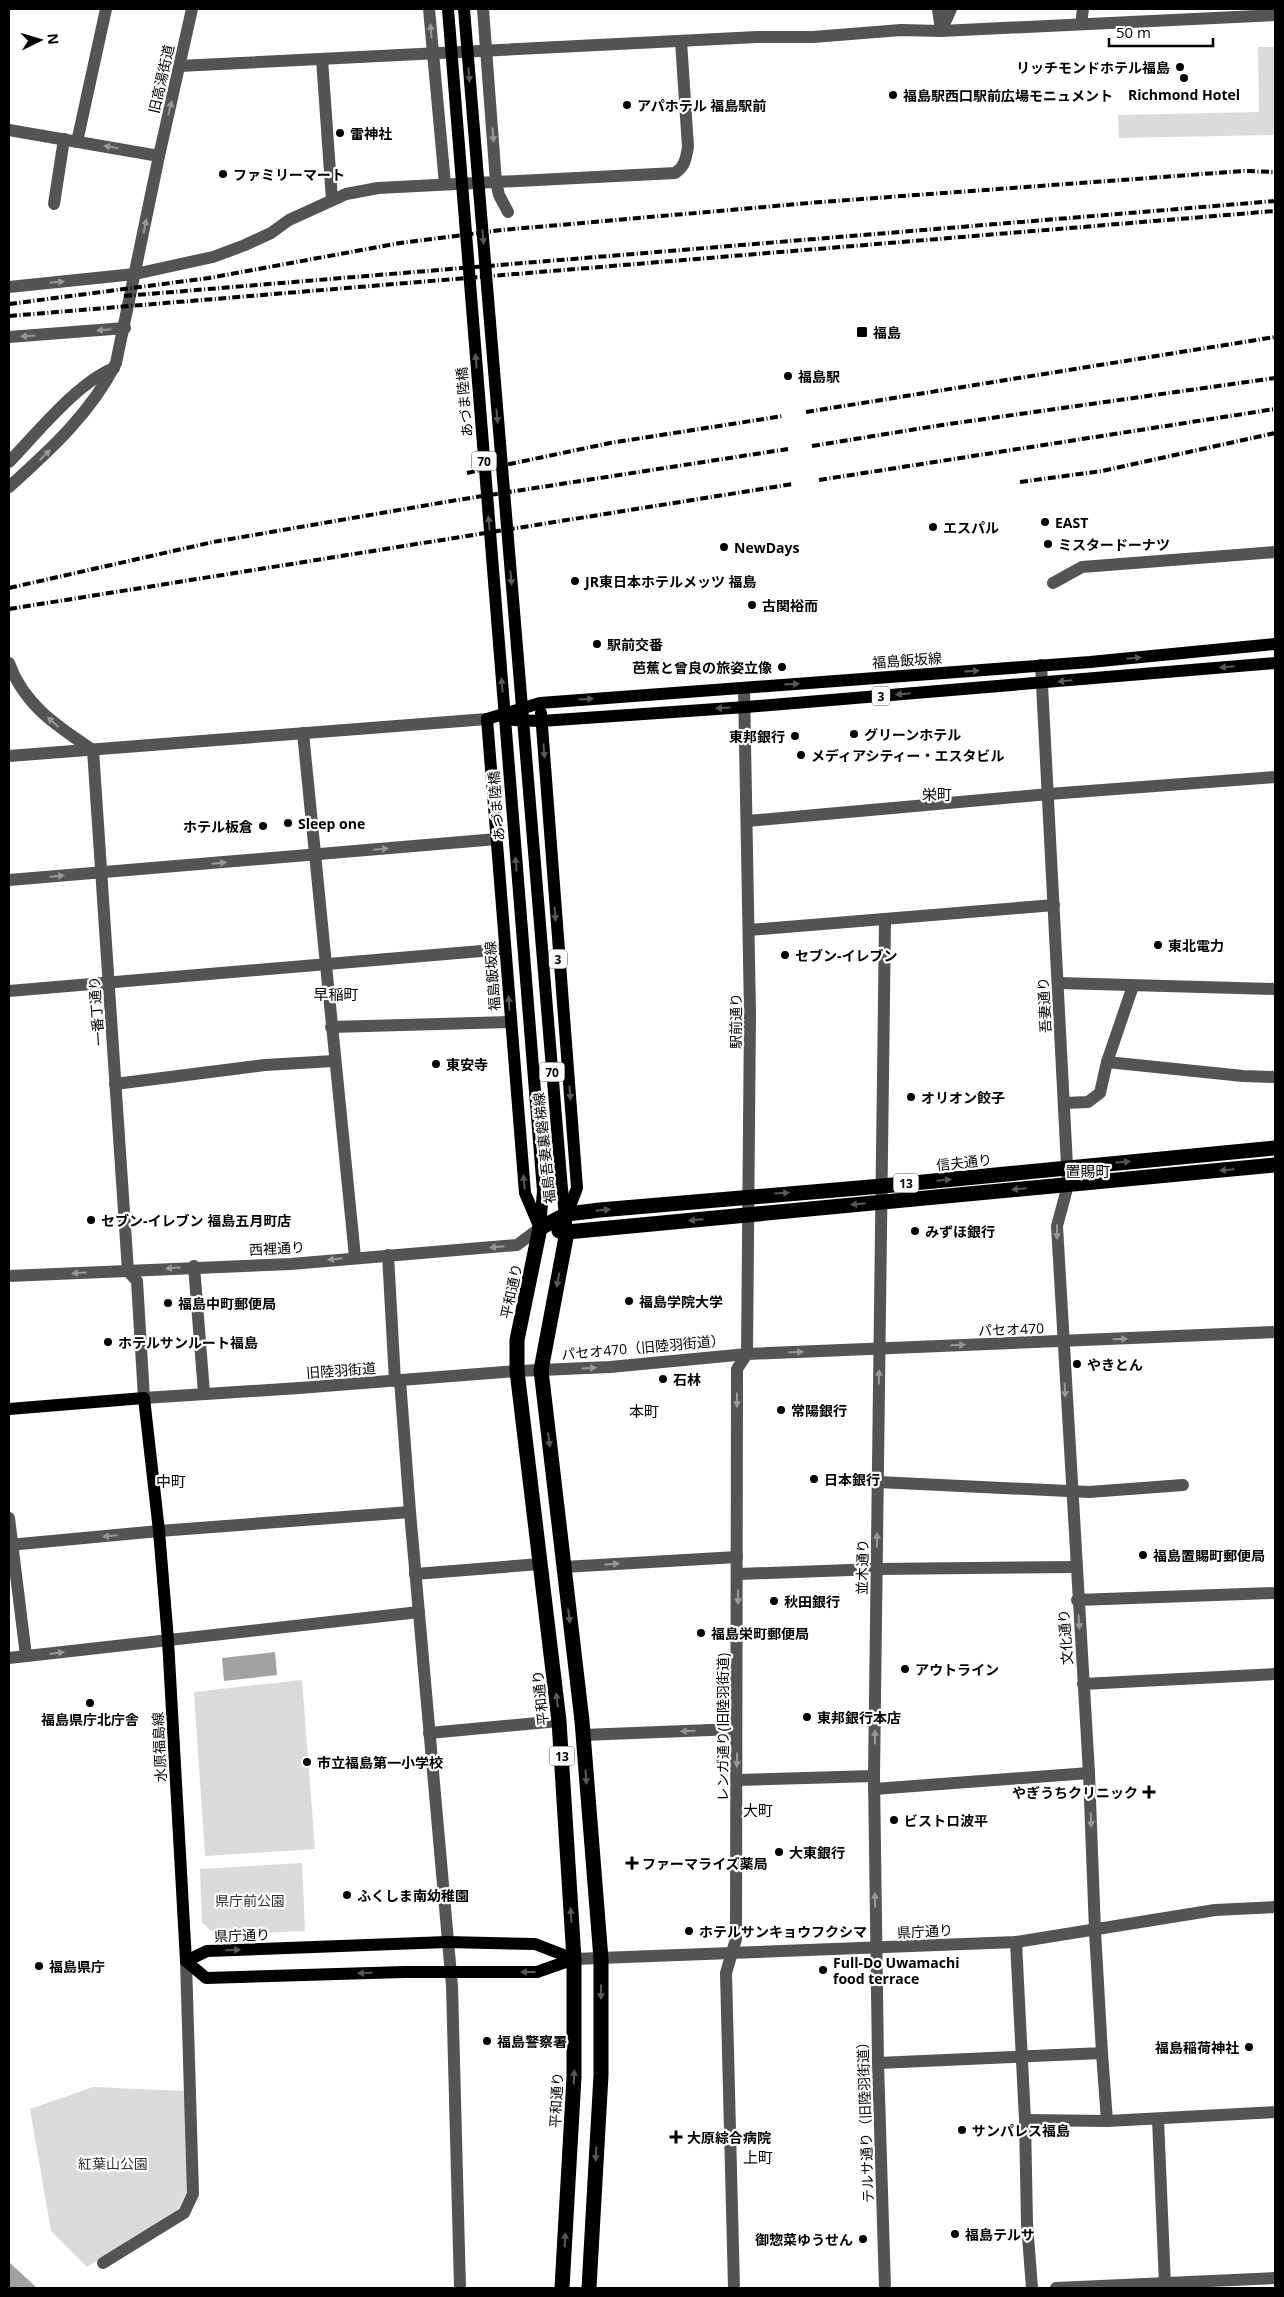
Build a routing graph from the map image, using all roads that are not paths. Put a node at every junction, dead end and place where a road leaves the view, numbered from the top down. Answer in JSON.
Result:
{"nodes":[{"id":1,"x":106,"y":9,"type":"edge"},
{"id":2,"x":192,"y":9,"type":"edge"},
{"id":3,"x":429,"y":9,"type":"edge"},
{"id":4,"x":448,"y":9,"type":"edge"},
{"id":5,"x":464,"y":9,"type":"edge"},
{"id":6,"x":482,"y":9,"type":"edge"},
{"id":7,"x":938,"y":9,"type":"edge"},
{"id":8,"x":951,"y":9,"type":"edge"},
{"id":9,"x":1083,"y":9,"type":"edge"},
{"id":10,"x":1238,"y":13,"type":"edge"},
{"id":11,"x":1275,"y":15,"type":"edge"},
{"id":12,"x":1081,"y":24,"type":"junction"},
{"id":13,"x":940,"y":31,"type":"junction"},
{"id":14,"x":682,"y":41,"type":"junction"},
{"id":15,"x":486,"y":51,"type":"junction"},
{"id":16,"x":433,"y":54,"type":"junction"},
{"id":17,"x":322,"y":59,"type":"junction"},
{"id":18,"x":179,"y":66,"type":"junction"},
{"id":19,"x":9,"y":130,"type":"edge"},
{"id":20,"x":64,"y":139,"type":"junction"},
{"id":21,"x":77,"y":142,"type":"junction"},
{"id":22,"x":159,"y":156,"type":"junction"},
{"id":23,"x":496,"y":182,"type":"junction"},
{"id":24,"x":445,"y":184,"type":"junction"},
{"id":25,"x":332,"y":200,"type":"junction"},
{"id":26,"x":54,"y":204,"type":"dead end"},
{"id":27,"x":508,"y":212,"type":"dead end"},
{"id":28,"x":135,"y":274,"type":"junction"},
{"id":29,"x":9,"y":287,"type":"edge"},
{"id":30,"x":125,"y":328,"type":"junction"},
{"id":31,"x":9,"y":337,"type":"edge"},
{"id":32,"x":114,"y":368,"type":"junction"},
{"id":33,"x":9,"y":462,"type":"edge"},
{"id":34,"x":9,"y":487,"type":"edge"},
{"id":35,"x":1275,"y":552,"type":"edge"},
{"id":36,"x":1053,"y":583,"type":"dead end"},
{"id":37,"x":1275,"y":644,"type":"edge"},
{"id":38,"x":9,"y":663,"type":"edge"},
{"id":39,"x":1275,"y":663,"type":"edge"},
{"id":40,"x":1042,"y":665,"type":"junction"},
{"id":41,"x":1043,"y":682,"type":"junction"},
{"id":42,"x":744,"y":688,"type":"junction"},
{"id":43,"x":540,"y":703,"type":"junction"},
{"id":44,"x":746,"y":707,"type":"junction"},
{"id":45,"x":487,"y":719,"type":"junction"},
{"id":46,"x":541,"y":721,"type":"junction"},
{"id":47,"x":304,"y":733,"type":"junction"},
{"id":48,"x":93,"y":750,"type":"junction"},
{"id":49,"x":9,"y":756,"type":"edge"},
{"id":50,"x":1275,"y":777,"type":"edge"},
{"id":51,"x":1049,"y":794,"type":"junction"},
{"id":52,"x":747,"y":821,"type":"junction"},
{"id":53,"x":497,"y":839,"type":"junction"},
{"id":54,"x":315,"y":855,"type":"junction"},
{"id":55,"x":102,"y":872,"type":"junction"},
{"id":56,"x":9,"y":880,"type":"edge"},
{"id":57,"x":1054,"y":905,"type":"junction"},
{"id":58,"x":520,"y":913,"type":"joint"},
{"id":59,"x":885,"y":920,"type":"junction"},
{"id":60,"x":749,"y":930,"type":"junction"},
{"id":61,"x":505,"y":948,"type":"junction"},
{"id":62,"x":325,"y":964,"type":"junction"},
{"id":63,"x":109,"y":981,"type":"junction"},
{"id":64,"x":1058,"y":983,"type":"junction"},
{"id":65,"x":1133,"y":986,"type":"junction"},
{"id":66,"x":1275,"y":990,"type":"edge"},
{"id":67,"x":9,"y":991,"type":"edge"},
{"id":68,"x":510,"y":1022,"type":"junction"},
{"id":69,"x":332,"y":1027,"type":"junction"},
{"id":70,"x":334,"y":1061,"type":"junction"},
{"id":71,"x":1107,"y":1062,"type":"junction"},
{"id":72,"x":1275,"y":1076,"type":"edge"},
{"id":73,"x":115,"y":1084,"type":"junction"},
{"id":74,"x":1064,"y":1104,"type":"junction"},
{"id":75,"x":1275,"y":1148,"type":"edge"},
{"id":76,"x":1275,"y":1165,"type":"edge"},
{"id":77,"x":1067,"y":1168,"type":"junction"},
{"id":78,"x":1068,"y":1185,"type":"junction"},
{"id":79,"x":882,"y":1186,"type":"junction"},
{"id":80,"x":748,"y":1196,"type":"junction"},
{"id":81,"x":881,"y":1202,"type":"junction"},
{"id":82,"x":566,"y":1214,"type":"junction"},
{"id":83,"x":748,"y":1215,"type":"junction"},
{"id":84,"x":540,"y":1228,"type":"junction"},
{"id":85,"x":568,"y":1232,"type":"junction"},
{"id":86,"x":388,"y":1255,"type":"junction"},
{"id":87,"x":355,"y":1257,"type":"junction"},
{"id":88,"x":194,"y":1266,"type":"junction"},
{"id":89,"x":128,"y":1271,"type":"junction"},
{"id":90,"x":9,"y":1276,"type":"edge"},
{"id":91,"x":1275,"y":1332,"type":"edge"},
{"id":92,"x":1062,"y":1342,"type":"junction"},
{"id":93,"x":879,"y":1348,"type":"junction"},
{"id":94,"x":747,"y":1354,"type":"junction"},
{"id":95,"x":541,"y":1370,"type":"junction"},
{"id":96,"x":517,"y":1371,"type":"junction"},
{"id":97,"x":398,"y":1381,"type":"junction"},
{"id":98,"x":204,"y":1393,"type":"junction"},
{"id":99,"x":144,"y":1398,"type":"junction"},
{"id":100,"x":9,"y":1409,"type":"edge"},
{"id":101,"x":878,"y":1482,"type":"junction"},
{"id":102,"x":1183,"y":1485,"type":"dead end"},
{"id":103,"x":1071,"y":1491,"type":"junction"},
{"id":104,"x":410,"y":1512,"type":"junction"},
{"id":105,"x":9,"y":1518,"type":"edge"},
{"id":106,"x":158,"y":1531,"type":"junction"},
{"id":107,"x":10,"y":1545,"type":"edge"},
{"id":108,"x":737,"y":1557,"type":"junction"},
{"id":109,"x":540,"y":1564,"type":"junction"},
{"id":110,"x":1075,"y":1566,"type":"junction"},
{"id":111,"x":564,"y":1567,"type":"junction"},
{"id":112,"x":877,"y":1568,"type":"junction"},
{"id":113,"x":415,"y":1574,"type":"junction"},
{"id":114,"x":738,"y":1574,"type":"junction"},
{"id":115,"x":1275,"y":1593,"type":"edge"},
{"id":116,"x":1077,"y":1600,"type":"junction"},
{"id":117,"x":419,"y":1612,"type":"junction"},
{"id":118,"x":168,"y":1640,"type":"junction"},
{"id":119,"x":26,"y":1656,"type":"junction"},
{"id":120,"x":9,"y":1658,"type":"edge"},
{"id":121,"x":1275,"y":1674,"type":"edge"},
{"id":122,"x":1083,"y":1684,"type":"junction"},
{"id":123,"x":560,"y":1721,"type":"junction"},
{"id":124,"x":736,"y":1729,"type":"junction"},
{"id":125,"x":430,"y":1733,"type":"junction"},
{"id":126,"x":583,"y":1736,"type":"junction"},
{"id":127,"x":1089,"y":1773,"type":"junction"},
{"id":128,"x":736,"y":1780,"type":"junction"},
{"id":129,"x":874,"y":1782,"type":"junction"},
{"id":130,"x":1275,"y":1907,"type":"edge"},
{"id":131,"x":1094,"y":1931,"type":"junction"},
{"id":132,"x":447,"y":1942,"type":"junction"},
{"id":133,"x":1016,"y":1942,"type":"junction"},
{"id":134,"x":876,"y":1948,"type":"junction"},
{"id":135,"x":732,"y":1952,"type":"junction"},
{"id":136,"x":574,"y":1959,"type":"junction"},
{"id":137,"x":601,"y":1959,"type":"junction"},
{"id":138,"x":186,"y":1961,"type":"junction"},
{"id":139,"x":450,"y":1972,"type":"junction"},
{"id":140,"x":1102,"y":2053,"type":"junction"},
{"id":141,"x":1022,"y":2056,"type":"junction"},
{"id":142,"x":878,"y":2063,"type":"junction"},
{"id":143,"x":1275,"y":2112,"type":"edge"},
{"id":144,"x":1158,"y":2119,"type":"junction"},
{"id":145,"x":1025,"y":2120,"type":"junction"},
{"id":146,"x":1107,"y":2121,"type":"junction"},
{"id":147,"x":103,"y":2263,"type":"dead end"},
{"id":148,"x":1275,"y":2278,"type":"edge"},
{"id":149,"x":1165,"y":2284,"type":"junction"},
{"id":150,"x":1124,"y":2287,"type":"edge"},
{"id":151,"x":460,"y":2288,"type":"edge"},
{"id":152,"x":562,"y":2288,"type":"edge"},
{"id":153,"x":589,"y":2288,"type":"edge"},
{"id":154,"x":734,"y":2288,"type":"edge"},
{"id":155,"x":886,"y":2288,"type":"edge"},
{"id":156,"x":1032,"y":2288,"type":"edge"},
{"id":157,"x":1056,"y":2288,"type":"edge"}],
"edges":[{"from":1,"to":21,"type":"street"},
{"from":2,"to":18,"type":"street","name":"旧高湯街道"},
{"from":16,"to":3,"type":"street","one_way":true},
{"from":58,"to":4,"type":"main road","name":"あづま陸橋","number":"70","one_way":true},
{"from":5,"to":82,"type":"main road","name":"福島吾妻裏磐梯線","number":"70","one_way":true},
{"from":6,"to":15,"type":"street"},
{"from":7,"to":13,"type":"street"},
{"from":8,"to":13,"type":"street"},
{"from":9,"to":12,"type":"street"},
{"from":10,"to":11,"type":"street"},
{"from":10,"to":12,"type":"street"},
{"from":12,"to":13,"type":"street"},
{"from":13,"to":14,"type":"street"},
{"from":14,"to":15,"type":"street"},
{"from":14,"to":23,"type":"street"},
{"from":15,"to":16,"type":"street"},
{"from":15,"to":23,"type":"street","one_way":true},
{"from":16,"to":17,"type":"street"},
{"from":16,"to":24,"type":"street"},
{"from":17,"to":18,"type":"street"},
{"from":17,"to":25,"type":"street"},
{"from":22,"to":18,"type":"street","name":"旧高湯街道","one_way":true},
{"from":19,"to":20,"type":"street"},
{"from":20,"to":21,"type":"street"},
{"from":20,"to":26,"type":"street"},
{"from":22,"to":21,"type":"street","one_way":true},
{"from":28,"to":22,"type":"street","name":"旧高湯街道","one_way":true},
{"from":23,"to":24,"type":"street"},
{"from":23,"to":27,"type":"street"},
{"from":24,"to":25,"type":"street"},
{"from":25,"to":28,"type":"street"},
{"from":29,"to":28,"type":"street","one_way":true},
{"from":28,"to":30,"type":"street","name":"旧高湯街道"},
{"from":30,"to":31,"type":"street","one_way":true},
{"from":30,"to":32,"type":"street","name":"旧高湯街道"},
{"from":32,"to":33,"type":"street"},
{"from":34,"to":32,"type":"street","name":"旧高湯街道","one_way":true},
{"from":35,"to":36,"type":"street"},
{"from":40,"to":37,"type":"main road","name":"福島飯坂線","number":"3","one_way":true},
{"from":48,"to":38,"type":"street","one_way":true},
{"from":39,"to":41,"type":"main road","number":"3","one_way":true},
{"from":40,"to":41,"type":"street","name":"吾妻通り"},
{"from":42,"to":40,"type":"main road","name":"福島飯坂線","number":"3","one_way":true},
{"from":41,"to":44,"type":"main road","number":"3","one_way":true},
{"from":41,"to":51,"type":"street","name":"吾妻通り"},
{"from":43,"to":42,"type":"main road","name":"福島飯坂線","number":"3","one_way":true},
{"from":42,"to":44,"type":"street","name":"駅前通り"},
{"from":43,"to":45,"type":"main road","name":"福島飯坂線","number":"3"},
{"from":43,"to":46,"type":"main road","number":"3"},
{"from":44,"to":46,"type":"main road","number":"3","one_way":true},
{"from":44,"to":52,"type":"street","name":"駅前通り"},
{"from":45,"to":46,"type":"main road","number":"3"},
{"from":45,"to":47,"type":"street"},
{"from":45,"to":53,"type":"main road","name":"福島飯坂線"},
{"from":46,"to":82,"type":"main road","number":"3","one_way":true},
{"from":47,"to":48,"type":"street"},
{"from":47,"to":54,"type":"street"},
{"from":48,"to":49,"type":"street"},
{"from":48,"to":55,"type":"street","name":"一番丁通り"},
{"from":50,"to":51,"type":"street"},
{"from":51,"to":52,"type":"street"},
{"from":51,"to":57,"type":"street","name":"吾妻通り"},
{"from":52,"to":60,"type":"street","name":"駅前通り"},
{"from":54,"to":53,"type":"street","one_way":true},
{"from":53,"to":61,"type":"main road","name":"福島飯坂線"},
{"from":55,"to":54,"type":"street","one_way":true},
{"from":54,"to":62,"type":"street"},
{"from":56,"to":55,"type":"street","one_way":true},
{"from":55,"to":63,"type":"street","name":"一番丁通り"},
{"from":57,"to":59,"type":"street"},
{"from":57,"to":64,"type":"street","name":"吾妻通り"},
{"from":58,"to":84,"type":"main road","name":"福島吾妻裏磐梯線","number":"70"},
{"from":59,"to":60,"type":"street"},
{"from":59,"to":79,"type":"street","name":"並木通り"},
{"from":60,"to":80,"type":"street","name":"駅前通り"},
{"from":61,"to":62,"type":"street"},
{"from":68,"to":61,"type":"main road","name":"福島飯坂線","one_way":true},
{"from":62,"to":63,"type":"street"},
{"from":62,"to":69,"type":"street"},
{"from":63,"to":67,"type":"street"},
{"from":63,"to":73,"type":"street","name":"一番丁通り"},
{"from":64,"to":65,"type":"street"},
{"from":64,"to":74,"type":"street","name":"吾妻通り"},
{"from":65,"to":66,"type":"street"},
{"from":65,"to":71,"type":"street"},
{"from":68,"to":69,"type":"street"},
{"from":84,"to":68,"type":"main road","name":"福島飯坂線","one_way":true},
{"from":69,"to":70,"type":"street"},
{"from":70,"to":73,"type":"street"},
{"from":70,"to":87,"type":"street"},
{"from":71,"to":72,"type":"street"},
{"from":71,"to":74,"type":"street"},
{"from":73,"to":89,"type":"street","name":"一番丁通り"},
{"from":74,"to":77,"type":"street","name":"吾妻通り"},
{"from":77,"to":75,"type":"highway","name":"信夫通り","number":"13","one_way":true},
{"from":76,"to":78,"type":"highway","number":"13","one_way":true},
{"from":77,"to":78,"type":"street","name":"吾妻通り"},
{"from":79,"to":77,"type":"highway","name":"信夫通り","number":"13","one_way":true},
{"from":78,"to":81,"type":"highway","number":"13","one_way":true},
{"from":78,"to":92,"type":"street","name":"吾妻通り","one_way":true},
{"from":80,"to":79,"type":"highway","name":"信夫通り","number":"13","one_way":true},
{"from":79,"to":81,"type":"street","name":"並木通り"},
{"from":82,"to":80,"type":"highway","name":"信夫通り","number":"13","one_way":true},
{"from":80,"to":83,"type":"street","name":"駅前通り"},
{"from":81,"to":83,"type":"highway","number":"13","one_way":true},
{"from":81,"to":93,"type":"street","name":"並木通り"},
{"from":82,"to":84,"type":"highway","name":"信夫通り","number":"13"},
{"from":82,"to":85,"type":"main road","name":"福島吾妻裏磐梯線","number":"70"},
{"from":83,"to":85,"type":"highway","number":"13","one_way":true},
{"from":83,"to":94,"type":"street","name":"駅前通り"},
{"from":84,"to":85,"type":"highway","number":"13"},
{"from":84,"to":86,"type":"street","name":"西裡通り","one_way":true},
{"from":84,"to":96,"type":"highway","name":"平和通り","number":"13"},
{"from":85,"to":95,"type":"highway","number":"13","one_way":true},
{"from":86,"to":87,"type":"street","name":"西裡通り"},
{"from":86,"to":97,"type":"street"},
{"from":87,"to":88,"type":"street","name":"西裡通り","one_way":true},
{"from":88,"to":89,"type":"street","name":"西裡通り","one_way":true},
{"from":88,"to":98,"type":"street"},
{"from":89,"to":90,"type":"street","name":"西裡通り","one_way":true},
{"from":89,"to":99,"type":"street"},
{"from":92,"to":91,"type":"street","name":"パセオ470","one_way":true},
{"from":93,"to":92,"type":"street","name":"パセオ470","one_way":true},
{"from":92,"to":103,"type":"street","name":"文化通り","one_way":true},
{"from":94,"to":93,"type":"street","name":"パセオ470","one_way":true},
{"from":101,"to":93,"type":"street","name":"並木通り","one_way":true},
{"from":95,"to":94,"type":"street","name":"パセオ470（旧陸羽街道）","one_way":true},
{"from":94,"to":108,"type":"street","name":"レンガ通り(旧陸羽街道)","one_way":true},
{"from":95,"to":96,"type":"street","name":"旧陸羽街道"},
{"from":95,"to":111,"type":"highway","number":"13","one_way":true},
{"from":96,"to":97,"type":"street","name":"旧陸羽街道"},
{"from":96,"to":109,"type":"highway","name":"平和通り","number":"13"},
{"from":97,"to":98,"type":"street","name":"旧陸羽街道"},
{"from":97,"to":104,"type":"street"},
{"from":98,"to":99,"type":"street","name":"旧陸羽街道"},
{"from":99,"to":100,"type":"main road"},
{"from":99,"to":106,"type":"main road","name":"水原福島線"},
{"from":101,"to":103,"type":"street"},
{"from":112,"to":101,"type":"street","name":"並木通り","one_way":true},
{"from":102,"to":103,"type":"street"},
{"from":103,"to":110,"type":"street","name":"文化通り"},
{"from":104,"to":106,"type":"street"},
{"from":104,"to":113,"type":"street"},
{"from":105,"to":107,"type":"street"},
{"from":106,"to":107,"type":"street","one_way":true},
{"from":106,"to":118,"type":"main road","name":"水原福島線"},
{"from":107,"to":119,"type":"street"},
{"from":111,"to":108,"type":"street","one_way":true},
{"from":108,"to":114,"type":"street","name":"レンガ通り(旧陸羽街道)"},
{"from":109,"to":113,"type":"street"},
{"from":123,"to":109,"type":"highway","name":"平和通り","number":"13","one_way":true},
{"from":110,"to":112,"type":"street"},
{"from":110,"to":116,"type":"street","name":"文化通り"},
{"from":111,"to":126,"type":"highway","number":"13","one_way":true},
{"from":112,"to":114,"type":"street"},
{"from":129,"to":112,"type":"street","name":"並木通り","one_way":true},
{"from":113,"to":117,"type":"street"},
{"from":114,"to":124,"type":"street","name":"レンガ通り(旧陸羽街道)","one_way":true},
{"from":115,"to":116,"type":"street"},
{"from":116,"to":122,"type":"street","name":"文化通り","one_way":true},
{"from":117,"to":118,"type":"street"},
{"from":117,"to":125,"type":"street"},
{"from":119,"to":118,"type":"street","one_way":true},
{"from":118,"to":138,"type":"main road","name":"水原福島線"},
{"from":119,"to":120,"type":"street"},
{"from":121,"to":122,"type":"street"},
{"from":122,"to":127,"type":"street","name":"文化通り"},
{"from":123,"to":125,"type":"street"},
{"from":136,"to":123,"type":"highway","name":"平和通り","number":"13","one_way":true},
{"from":124,"to":126,"type":"street","one_way":true},
{"from":124,"to":128,"type":"street","name":"レンガ通り(旧陸羽街道)","one_way":true},
{"from":125,"to":132,"type":"street"},
{"from":126,"to":137,"type":"highway","number":"13","one_way":true},
{"from":127,"to":129,"type":"street"},
{"from":127,"to":131,"type":"street","name":"文化通り","one_way":true},
{"from":128,"to":129,"type":"street"},
{"from":128,"to":135,"type":"street","name":"レンガ通り(旧陸羽街道)"},
{"from":134,"to":129,"type":"street","name":"並木通り","one_way":true},
{"from":130,"to":131,"type":"street","name":"県庁通り"},
{"from":131,"to":133,"type":"street","name":"県庁通り"},
{"from":131,"to":140,"type":"street","name":"文化通り"},
{"from":132,"to":136,"type":"main road","name":"県庁通り"},
{"from":138,"to":132,"type":"main road","name":"県庁通り","one_way":true},
{"from":132,"to":139,"type":"street"},
{"from":133,"to":134,"type":"street","name":"県庁通り"},
{"from":133,"to":141,"type":"street"},
{"from":134,"to":135,"type":"street","name":"県庁通り"},
{"from":134,"to":142,"type":"street","name":"テルサ通り（旧陸羽街道）"},
{"from":135,"to":137,"type":"street","name":"県庁通り"},
{"from":135,"to":154,"type":"street","name":"レンガ通り(旧陸羽街道)"},
{"from":136,"to":137,"type":"street","name":"県庁通り"},
{"from":136,"to":139,"type":"main road","name":"県庁通り","one_way":true},
{"from":152,"to":136,"type":"highway","name":"平和通り","number":"13","one_way":true},
{"from":137,"to":153,"type":"highway","number":"13","one_way":true},
{"from":139,"to":138,"type":"main road","name":"県庁通り","one_way":true},
{"from":138,"to":147,"type":"street"},
{"from":139,"to":151,"type":"street"},
{"from":140,"to":141,"type":"street"},
{"from":140,"to":146,"type":"street","name":"文化通り"},
{"from":141,"to":142,"type":"street"},
{"from":141,"to":145,"type":"street"},
{"from":142,"to":155,"type":"street","name":"テルサ通り（旧陸羽街道）"},
{"from":143,"to":144,"type":"street"},
{"from":144,"to":146,"type":"street"},
{"from":144,"to":149,"type":"street"},
{"from":145,"to":146,"type":"street"},
{"from":145,"to":156,"type":"street"},
{"from":148,"to":149,"type":"street"},
{"from":149,"to":150,"type":"street"},
{"from":150,"to":157,"type":"street"}]}
